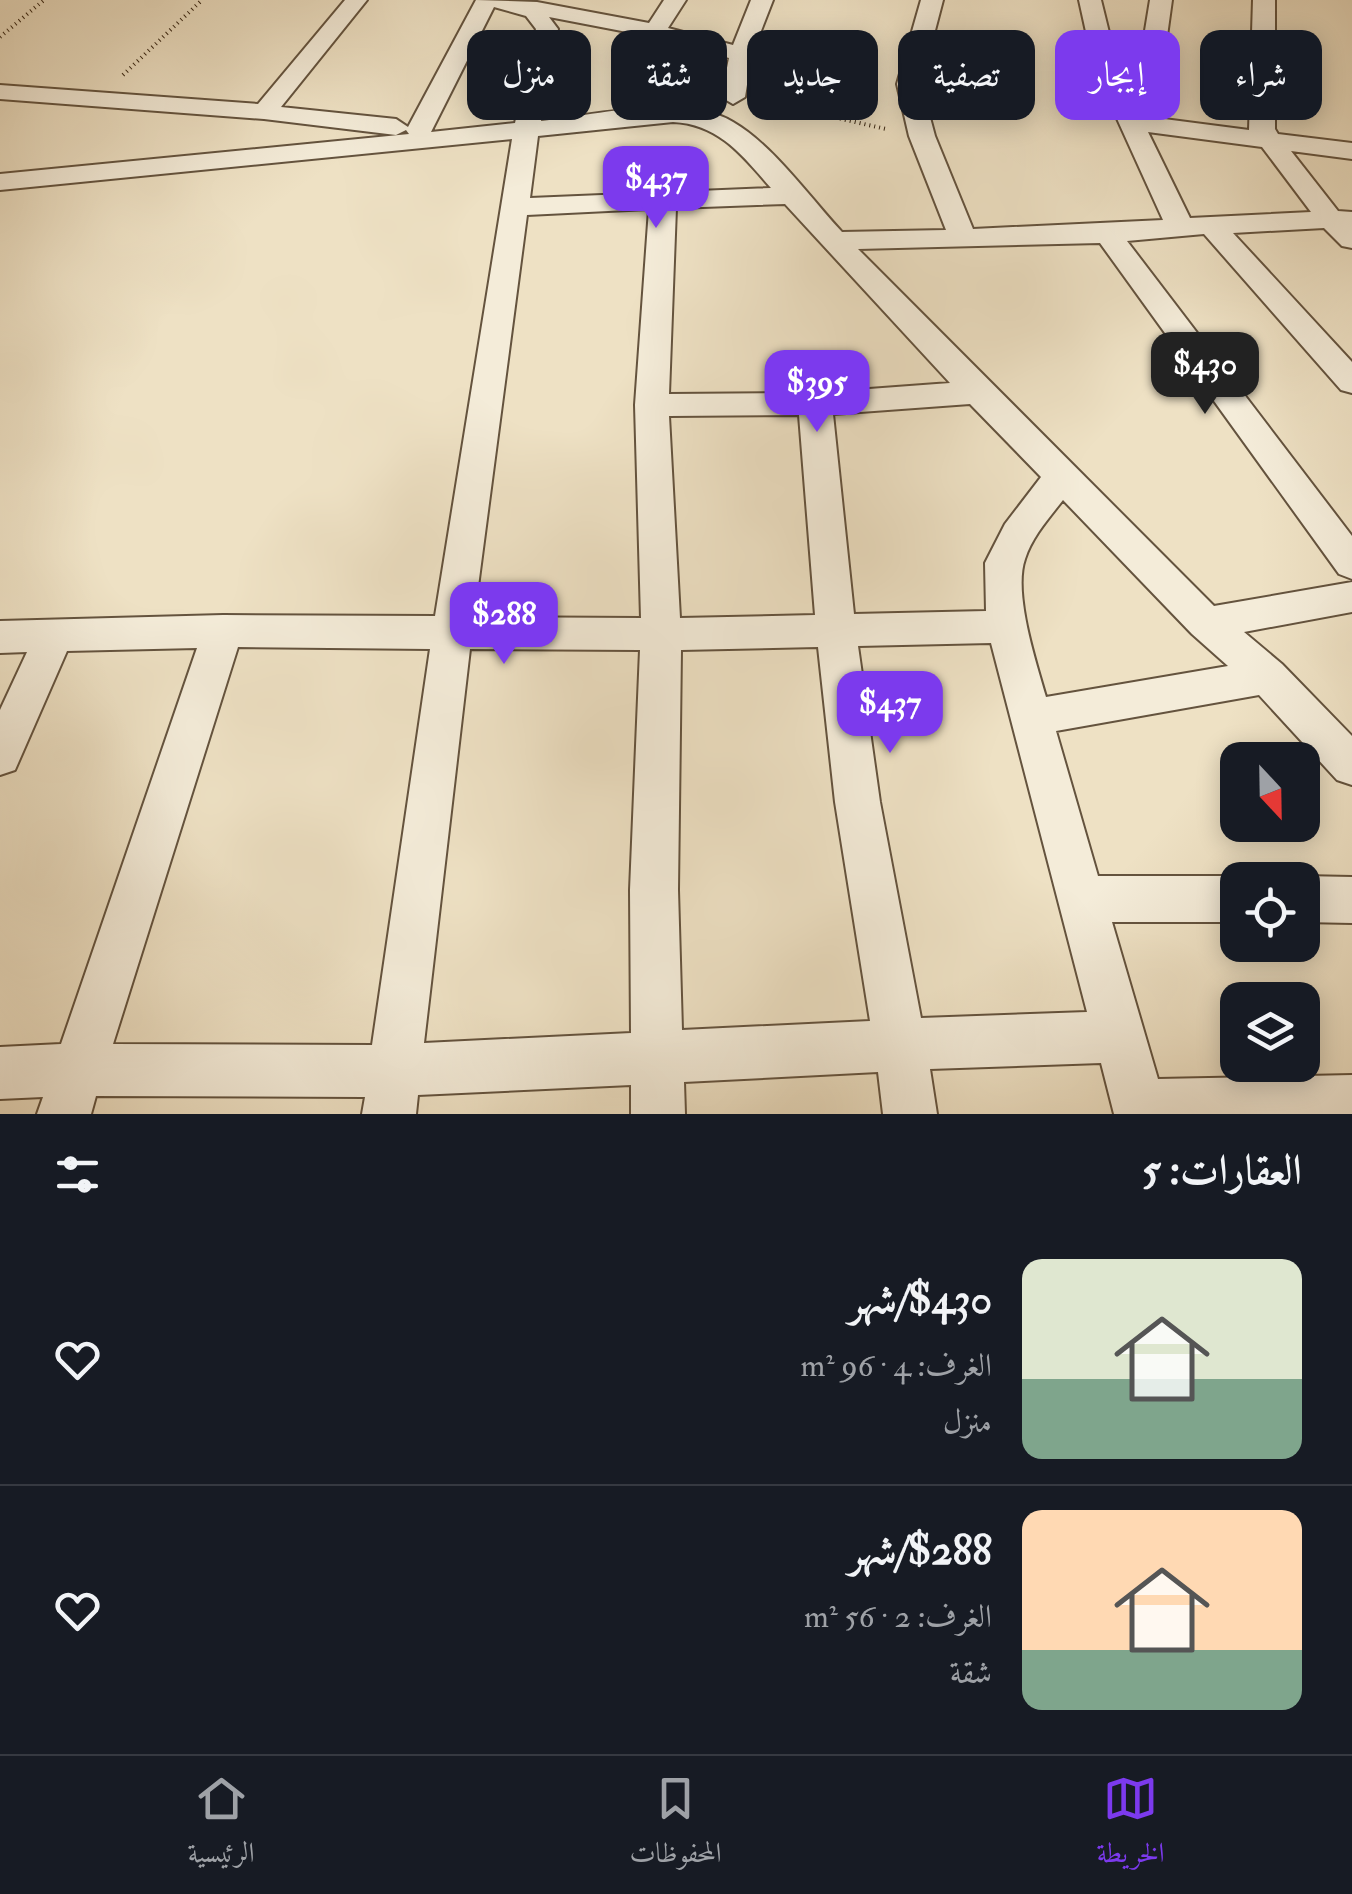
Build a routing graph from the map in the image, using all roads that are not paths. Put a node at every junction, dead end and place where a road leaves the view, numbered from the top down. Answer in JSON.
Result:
{"nodes":[{"id":1,"x":356,"y":0,"type":"edge"},
{"id":2,"x":491,"y":0,"type":"edge"},
{"id":3,"x":675,"y":0,"type":"edge"},
{"id":4,"x":762,"y":0,"type":"edge"},
{"id":5,"x":932,"y":0,"type":"edge"},
{"id":6,"x":1090,"y":0,"type":"edge"},
{"id":7,"x":1161,"y":0,"type":"edge"},
{"id":8,"x":1264,"y":0,"type":"edge"},
{"id":9,"x":538,"y":7,"type":"edge"},
{"id":10,"x":650,"y":30,"type":"edge"},
{"id":11,"x":656,"y":30,"type":"edge"},
{"id":12,"x":1098,"y":30,"type":"edge"},
{"id":13,"x":1156,"y":30,"type":"edge"},
{"id":14,"x":727,"y":50,"type":"edge"},
{"id":15,"x":741,"y":54,"type":"junction"},
{"id":16,"x":0,"y":92,"type":"edge"},
{"id":17,"x":733,"y":97,"type":"road end"},
{"id":18,"x":264,"y":112,"type":"junction"},
{"id":19,"x":1131,"y":122,"type":"joint"},
{"id":20,"x":420,"y":130,"type":"junction"},
{"id":21,"x":526,"y":131,"type":"junction"},
{"id":22,"x":472,"y":136,"type":"junction"},
{"id":23,"x":1267,"y":139,"type":"junction"},
{"id":24,"x":1352,"y":151,"type":"edge"},
{"id":25,"x":0,"y":182,"type":"edge"},
{"id":26,"x":795,"y":195,"type":"junction"},
{"id":27,"x":663,"y":202,"type":"junction"},
{"id":28,"x":515,"y":207,"type":"junction"},
{"id":29,"x":1341,"y":220,"type":"edge"},
{"id":30,"x":1211,"y":225,"type":"junction"},
{"id":31,"x":1180,"y":227,"type":"junction"},
{"id":32,"x":1108,"y":234,"type":"junction"},
{"id":33,"x":963,"y":238,"type":"junction"},
{"id":34,"x":1352,"y":240,"type":"edge"},
{"id":35,"x":838,"y":241,"type":"junction"},
{"id":36,"x":1352,"y":382,"type":"edge"},
{"id":37,"x":978,"y":392,"type":"junction"},
{"id":38,"x":815,"y":404,"type":"junction"},
{"id":39,"x":652,"y":406,"type":"junction"},
{"id":40,"x":1061,"y":476,"type":"junction"},
{"id":41,"x":1352,"y":564,"type":"edge"},
{"id":42,"x":1352,"y":598,"type":"edge"},
{"id":43,"x":1206,"y":622,"type":"junction"},
{"id":44,"x":836,"y":628,"type":"junction"},
{"id":45,"x":1006,"y":628,"type":"junction"},
{"id":46,"x":223,"y":631,"type":"junction"},
{"id":47,"x":452,"y":632,"type":"junction"},
{"id":48,"x":55,"y":634,"type":"junction"},
{"id":49,"x":661,"y":634,"type":"junction"},
{"id":50,"x":0,"y":636,"type":"edge"},
{"id":51,"x":1268,"y":676,"type":"junction"},
{"id":52,"x":1033,"y":716,"type":"junction"},
{"id":53,"x":0,"y":756,"type":"edge"},
{"id":54,"x":1352,"y":766,"type":"edge"},
{"id":55,"x":1081,"y":899,"type":"junction"},
{"id":56,"x":1220,"y":899,"type":"edge"},
{"id":57,"x":1320,"y":900,"type":"edge"},
{"id":58,"x":1352,"y":900,"type":"edge"},
{"id":59,"x":1117,"y":1037,"type":"junction"},
{"id":60,"x":902,"y":1042,"type":"junction"},
{"id":61,"x":659,"y":1055,"type":"junction"},
{"id":62,"x":0,"y":1074,"type":"edge"},
{"id":63,"x":71,"y":1091,"type":"edge"},
{"id":64,"x":392,"y":1092,"type":"edge"},
{"id":65,"x":1352,"y":1102,"type":"edge"},
{"id":66,"x":1139,"y":1110,"type":"edge"},
{"id":67,"x":658,"y":1114,"type":"edge"},
{"id":68,"x":910,"y":1114,"type":"edge"}],
"edges":[{"from":1,"to":18,"type":"street"},
{"from":2,"to":9,"type":"street"},
{"from":2,"to":20,"type":"street"},
{"from":3,"to":11,"type":"street"},
{"from":4,"to":15,"type":"street"},
{"from":5,"to":33,"type":"street"},
{"from":6,"to":12,"type":"street"},
{"from":7,"to":13,"type":"street"},
{"from":8,"to":23,"type":"street"},
{"from":9,"to":10,"type":"street"},
{"from":9,"to":21,"type":"street"},
{"from":14,"to":15,"type":"street"},
{"from":15,"to":17,"type":"street"},
{"from":16,"to":18,"type":"street"},
{"from":18,"to":20,"type":"street"},
{"from":19,"to":23,"type":"street"},
{"from":19,"to":31,"type":"street"},
{"from":20,"to":22,"type":"street"},
{"from":21,"to":22,"type":"street"},
{"from":21,"to":26,"type":"street"},
{"from":21,"to":28,"type":"street"},
{"from":22,"to":25,"type":"street"},
{"from":23,"to":24,"type":"street"},
{"from":23,"to":29,"type":"street"},
{"from":26,"to":27,"type":"street"},
{"from":26,"to":35,"type":"street"},
{"from":27,"to":28,"type":"street"},
{"from":27,"to":39,"type":"street"},
{"from":28,"to":47,"type":"street"},
{"from":29,"to":30,"type":"street"},
{"from":29,"to":34,"type":"street"},
{"from":30,"to":31,"type":"street"},
{"from":30,"to":36,"type":"street"},
{"from":31,"to":32,"type":"street"},
{"from":32,"to":33,"type":"street"},
{"from":32,"to":41,"type":"street"},
{"from":33,"to":35,"type":"street"},
{"from":35,"to":37,"type":"street"},
{"from":37,"to":38,"type":"street"},
{"from":37,"to":40,"type":"street"},
{"from":38,"to":39,"type":"street"},
{"from":38,"to":44,"type":"street"},
{"from":39,"to":49,"type":"street"},
{"from":40,"to":43,"type":"street"},
{"from":40,"to":45,"type":"street"},
{"from":42,"to":43,"type":"street"},
{"from":43,"to":51,"type":"street"},
{"from":44,"to":45,"type":"street"},
{"from":44,"to":49,"type":"street"},
{"from":44,"to":60,"type":"street"},
{"from":45,"to":52,"type":"street"},
{"from":46,"to":47,"type":"street"},
{"from":46,"to":48,"type":"street"},
{"from":46,"to":63,"type":"street"},
{"from":47,"to":49,"type":"street"},
{"from":47,"to":64,"type":"street"},
{"from":48,"to":50,"type":"street"},
{"from":48,"to":53,"type":"street"},
{"from":49,"to":61,"type":"street"},
{"from":51,"to":52,"type":"street"},
{"from":51,"to":54,"type":"street"},
{"from":52,"to":55,"type":"street"},
{"from":55,"to":56,"type":"street"},
{"from":55,"to":59,"type":"street"},
{"from":57,"to":58,"type":"street"},
{"from":59,"to":60,"type":"street"},
{"from":59,"to":66,"type":"street"},
{"from":60,"to":61,"type":"street"},
{"from":60,"to":68,"type":"street"},
{"from":61,"to":64,"type":"street"},
{"from":61,"to":67,"type":"street"},
{"from":62,"to":63,"type":"street"},
{"from":63,"to":64,"type":"street"},
{"from":65,"to":66,"type":"street"}]}
